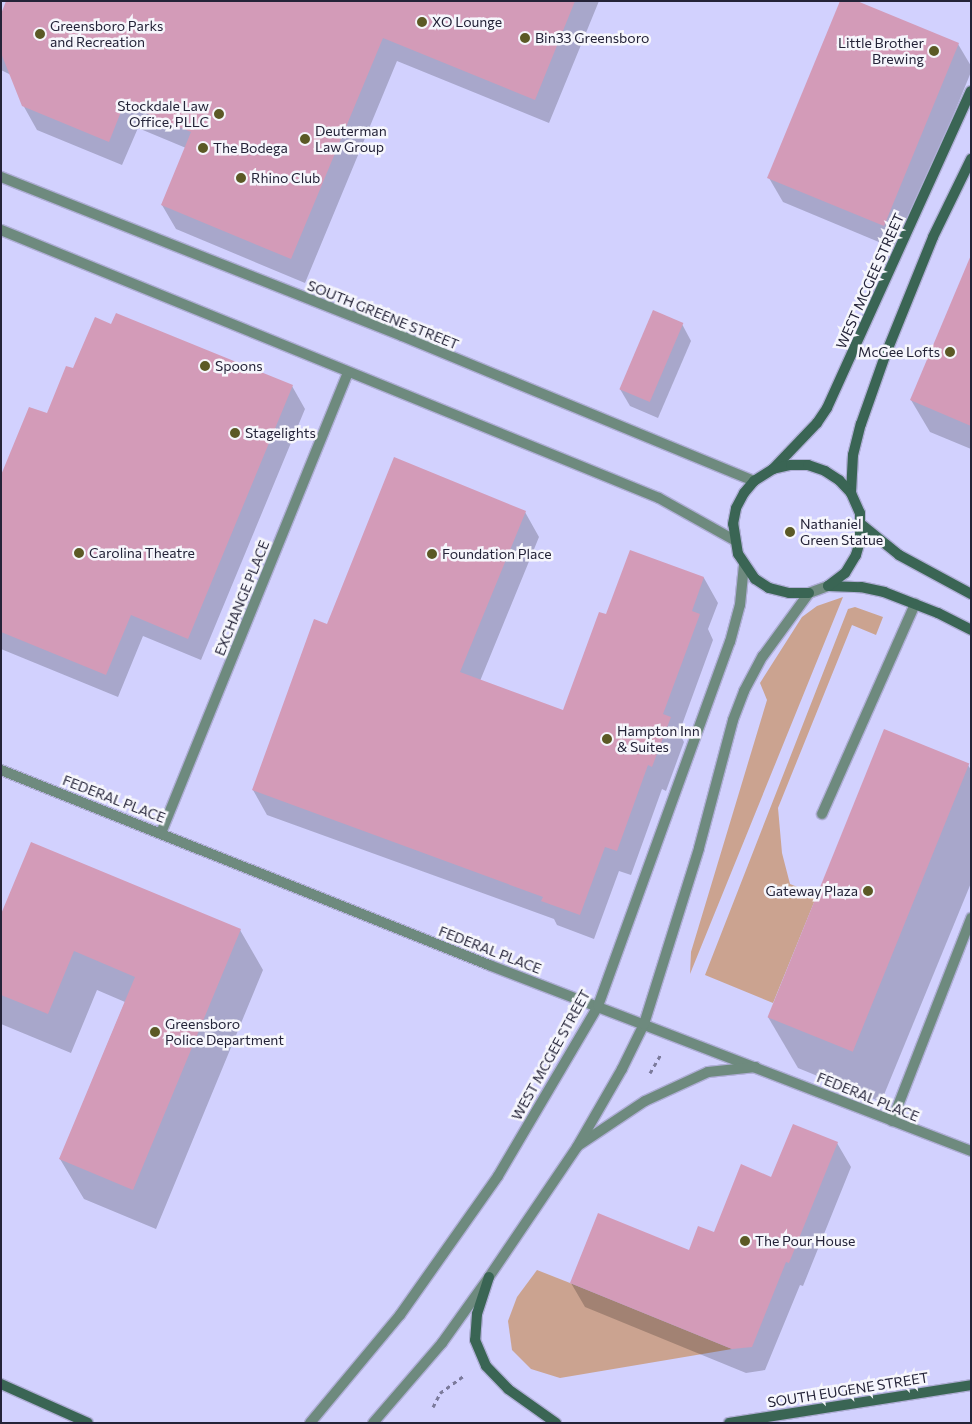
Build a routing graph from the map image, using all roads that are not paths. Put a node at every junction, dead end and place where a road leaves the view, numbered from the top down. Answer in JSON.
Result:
{"nodes":[{"id":1,"x":971,"y":91,"type":"edge"},
{"id":2,"x":971,"y":159,"type":"edge"},
{"id":3,"x":1,"y":177,"type":"edge"},
{"id":4,"x":1,"y":230,"type":"edge"},
{"id":5,"x":348,"y":373,"type":"junction"},
{"id":6,"x":774,"y":469,"type":"junction"},
{"id":7,"x":754,"y":481,"type":"junction"},
{"id":8,"x":851,"y":493,"type":"junction"},
{"id":9,"x":862,"y":525,"type":"junction"},
{"id":10,"x":734,"y":540,"type":"junction"},
{"id":11,"x":744,"y":565,"type":"junction"},
{"id":12,"x":828,"y":586,"type":"junction"},
{"id":13,"x":809,"y":592,"type":"junction"},
{"id":14,"x":971,"y":594,"type":"edge"},
{"id":15,"x":914,"y":604,"type":"junction"},
{"id":16,"x":971,"y":630,"type":"edge"},
{"id":17,"x":1,"y":770,"type":"edge"},
{"id":18,"x":822,"y":814,"type":"dead end"},
{"id":19,"x":161,"y":833,"type":"junction"},
{"id":20,"x":971,"y":918,"type":"edge"},
{"id":21,"x":598,"y":1006,"type":"junction"},
{"id":22,"x":644,"y":1024,"type":"junction"},
{"id":23,"x":756,"y":1067,"type":"junction"},
{"id":24,"x":892,"y":1121,"type":"junction"},
{"id":25,"x":577,"y":1147,"type":"junction"},
{"id":26,"x":971,"y":1151,"type":"edge"},
{"id":27,"x":489,"y":1277,"type":"junction"},
{"id":28,"x":1,"y":1384,"type":"edge"},
{"id":29,"x":971,"y":1385,"type":"edge"},
{"id":30,"x":88,"y":1423,"type":"edge"},
{"id":31,"x":310,"y":1423,"type":"edge"},
{"id":32,"x":373,"y":1423,"type":"edge"},
{"id":33,"x":556,"y":1423,"type":"edge"},
{"id":34,"x":729,"y":1423,"type":"edge"}],
"edges":[{"from":1,"to":6,"type":"main road","name":"WEST MCGEE STREET"},
{"from":2,"to":8,"type":"main road"},
{"from":3,"to":7,"type":"street","name":"SOUTH GREENE STREET"},
{"from":4,"to":5,"type":"street"},
{"from":5,"to":10,"type":"street"},
{"from":5,"to":19,"type":"street","name":"EXCHANGE PLACE"},
{"from":6,"to":7,"type":"main road"},
{"from":6,"to":8,"type":"main road"},
{"from":7,"to":10,"type":"main road"},
{"from":8,"to":9,"type":"main road"},
{"from":9,"to":12,"type":"main road"},
{"from":9,"to":14,"type":"main road"},
{"from":10,"to":11,"type":"main road"},
{"from":11,"to":13,"type":"main road"},
{"from":11,"to":21,"type":"street","name":"WEST MCGEE STREET"},
{"from":12,"to":13,"type":"street"},
{"from":12,"to":15,"type":"main road"},
{"from":13,"to":22,"type":"street"},
{"from":15,"to":16,"type":"main road"},
{"from":15,"to":18,"type":"street"},
{"from":17,"to":19,"type":"street","name":"FEDERAL PLACE"},
{"from":19,"to":21,"type":"street","name":"FEDERAL PLACE"},
{"from":20,"to":24,"type":"street"},
{"from":21,"to":22,"type":"street","name":"FEDERAL PLACE"},
{"from":21,"to":31,"type":"street","name":"WEST MCGEE STREET"},
{"from":22,"to":23,"type":"street","name":"FEDERAL PLACE"},
{"from":22,"to":25,"type":"street"},
{"from":23,"to":24,"type":"street","name":"FEDERAL PLACE"},
{"from":23,"to":25,"type":"street"},
{"from":24,"to":26,"type":"street","name":"FEDERAL PLACE"},
{"from":25,"to":27,"type":"street"},
{"from":27,"to":32,"type":"street"},
{"from":27,"to":33,"type":"main road"},
{"from":28,"to":30,"type":"main road"},
{"from":29,"to":34,"type":"main road","name":"SOUTH EUGENE STREET"}]}
